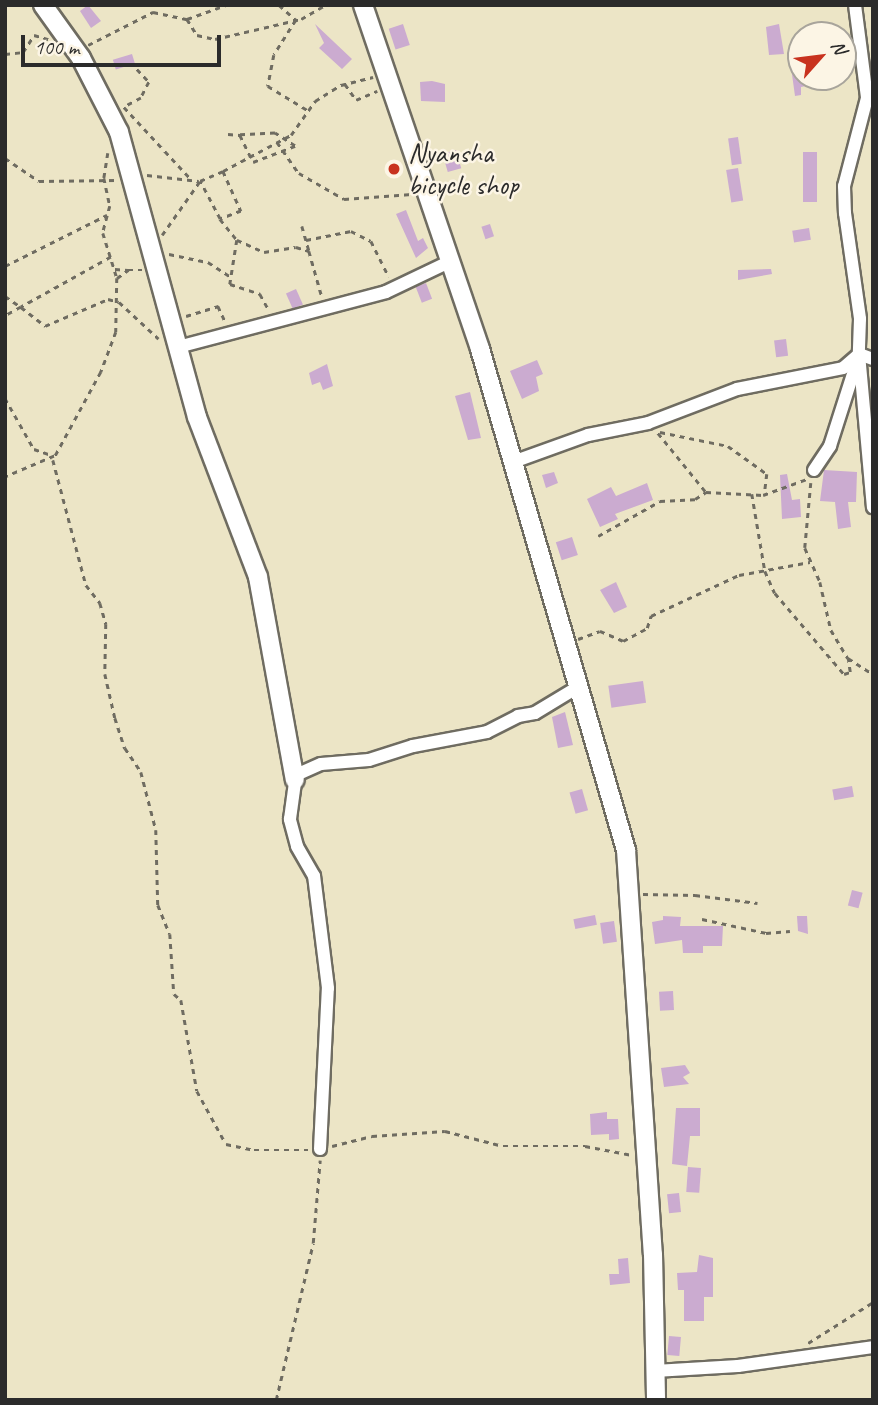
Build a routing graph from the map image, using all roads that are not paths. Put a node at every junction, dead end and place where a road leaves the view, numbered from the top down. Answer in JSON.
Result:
{"nodes":[{"id":1,"x":43,"y":5,"type":"edge"},
{"id":2,"x":363,"y":5,"type":"edge"},
{"id":3,"x":855,"y":5,"type":"edge"},
{"id":4,"x":451,"y":261,"type":"junction"},
{"id":5,"x":178,"y":347,"type":"junction"},
{"id":6,"x":859,"y":354,"type":"junction"},
{"id":7,"x":873,"y":359,"type":"edge"},
{"id":8,"x":513,"y":462,"type":"junction"},
{"id":9,"x":814,"y":470,"type":"road end"},
{"id":10,"x":873,"y":507,"type":"edge"},
{"id":11,"x":578,"y":687,"type":"junction"},
{"id":12,"x":295,"y":779,"type":"junction"},
{"id":13,"x":320,"y":1149,"type":"road end"},
{"id":14,"x":873,"y":1347,"type":"edge"},
{"id":15,"x":655,"y":1371,"type":"junction"},
{"id":16,"x":656,"y":1400,"type":"edge"}],
"edges":[{"from":1,"to":5,"type":"street"},
{"from":2,"to":4,"type":"street"},
{"from":3,"to":6,"type":"street"},
{"from":4,"to":5,"type":"street"},
{"from":4,"to":8,"type":"street"},
{"from":5,"to":12,"type":"street"},
{"from":6,"to":7,"type":"street"},
{"from":6,"to":8,"type":"street"},
{"from":6,"to":9,"type":"street"},
{"from":6,"to":10,"type":"street"},
{"from":8,"to":11,"type":"street"},
{"from":11,"to":12,"type":"street"},
{"from":11,"to":15,"type":"street"},
{"from":12,"to":13,"type":"street"},
{"from":14,"to":15,"type":"street"},
{"from":15,"to":16,"type":"street"}]}
